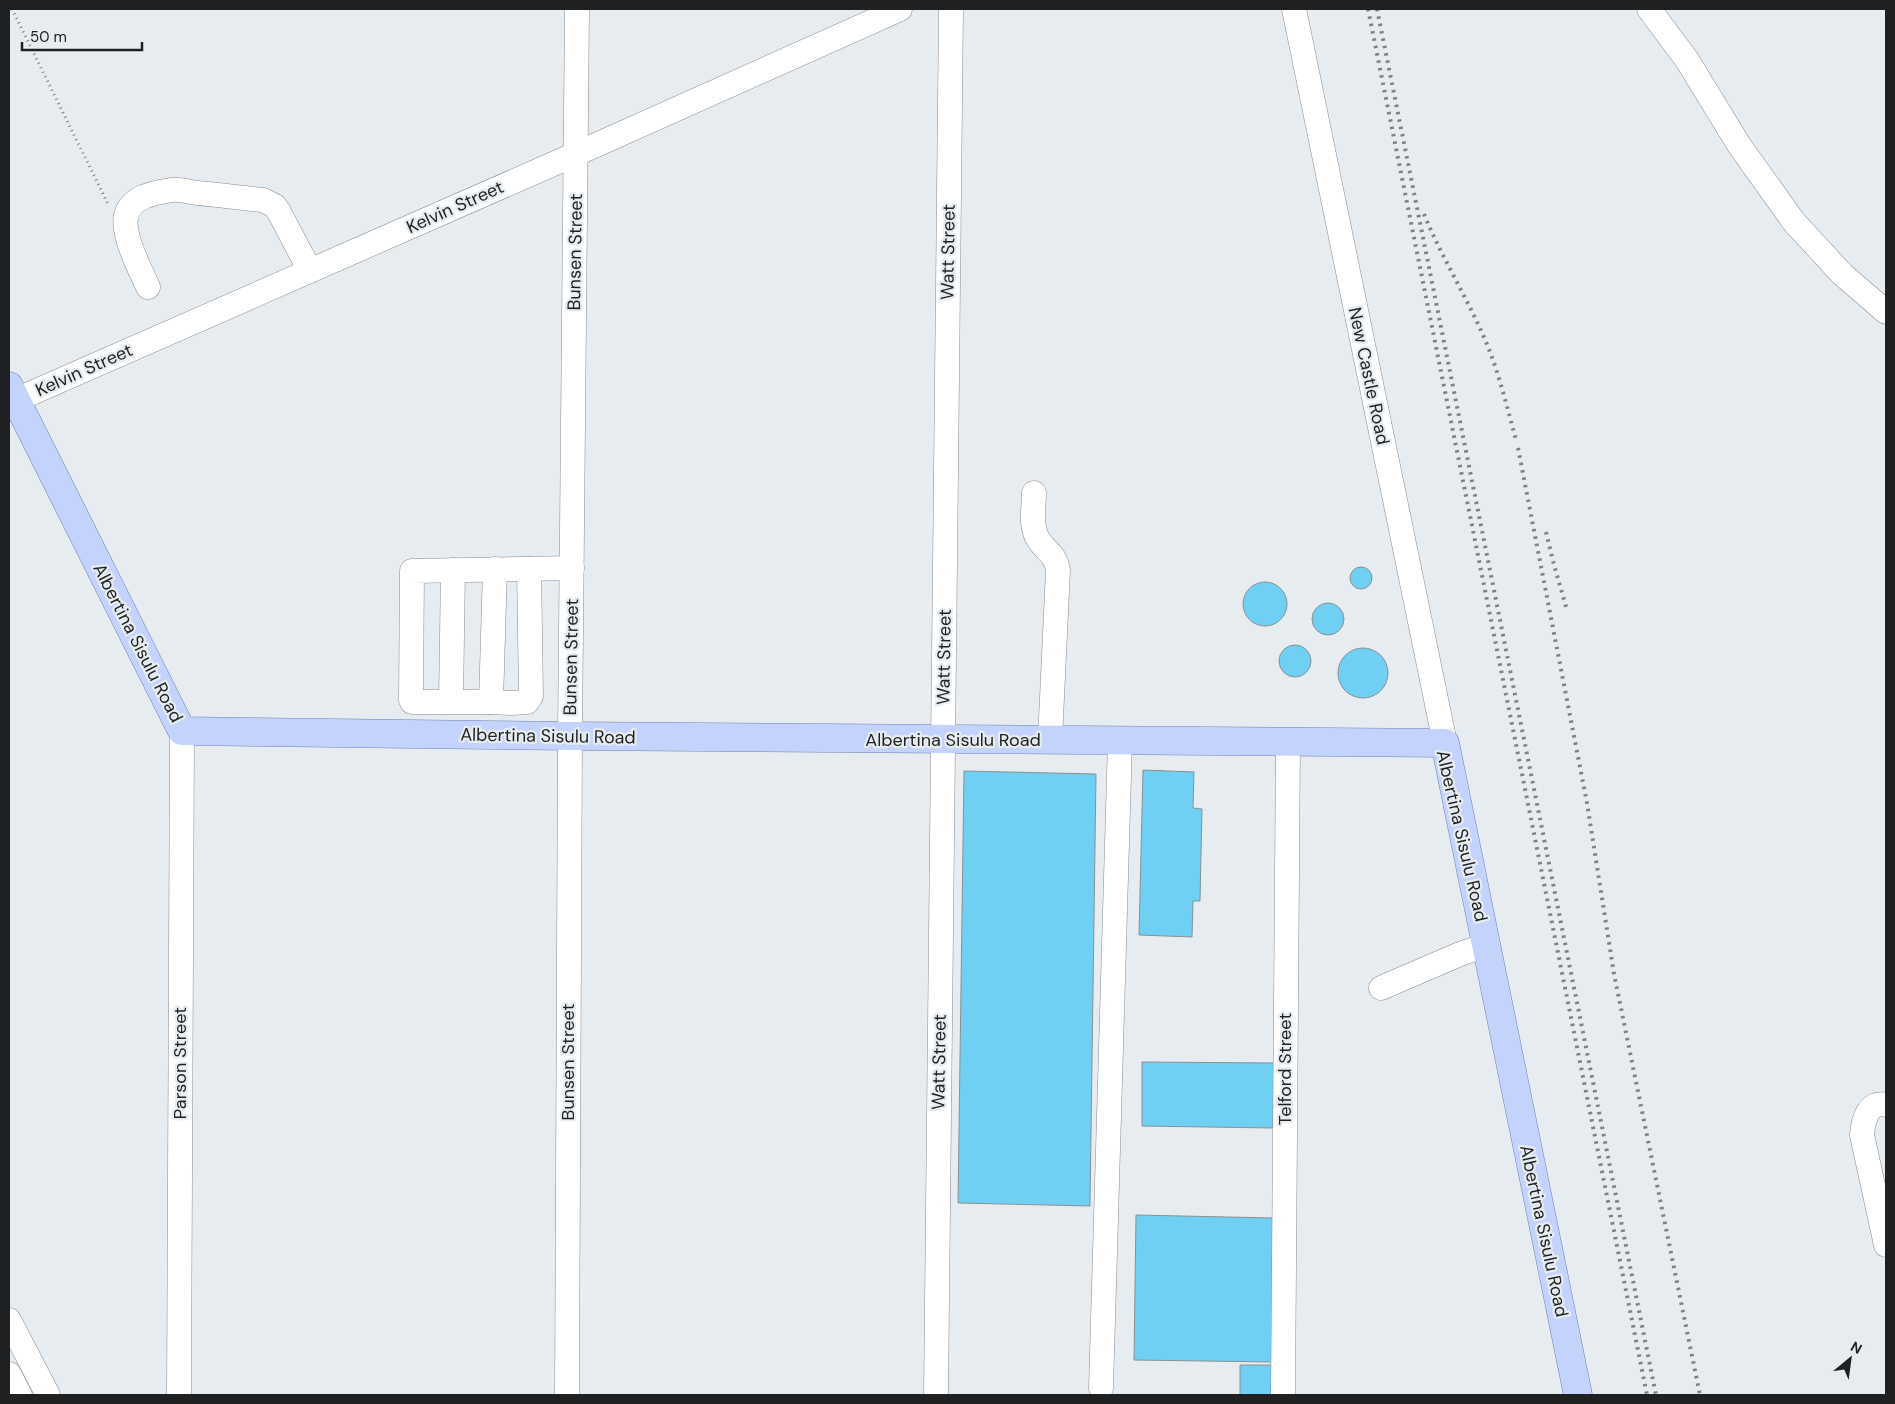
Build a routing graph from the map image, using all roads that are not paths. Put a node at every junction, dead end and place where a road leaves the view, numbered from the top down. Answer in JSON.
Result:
{"nodes":[{"id":1,"x":577,"y":9,"type":"edge"},
{"id":2,"x":900,"y":9,"type":"edge"},
{"id":3,"x":951,"y":9,"type":"edge"},
{"id":4,"x":1294,"y":9,"type":"edge"},
{"id":5,"x":1649,"y":9,"type":"edge"},
{"id":6,"x":576,"y":154,"type":"junction"},
{"id":7,"x":310,"y":271,"type":"junction"},
{"id":8,"x":148,"y":287,"type":"dead end"},
{"id":9,"x":1886,"y":312,"type":"edge"},
{"id":10,"x":11,"y":396,"type":"edge"},
{"id":11,"x":1034,"y":493,"type":"dead end"},
{"id":12,"x":572,"y":568,"type":"junction"},
{"id":13,"x":495,"y":569,"type":"junction"},
{"id":14,"x":529,"y":569,"type":"junction"},
{"id":15,"x":453,"y":570,"type":"junction"},
{"id":16,"x":451,"y":701,"type":"junction"},
{"id":17,"x":491,"y":702,"type":"junction"},
{"id":18,"x":182,"y":731,"type":"junction"},
{"id":19,"x":570,"y":736,"type":"junction"},
{"id":20,"x":943,"y":739,"type":"junction"},
{"id":21,"x":1050,"y":740,"type":"junction"},
{"id":22,"x":1120,"y":741,"type":"junction"},
{"id":23,"x":1288,"y":743,"type":"junction"},
{"id":24,"x":1445,"y":743,"type":"junction"},
{"id":25,"x":1486,"y":945,"type":"junction"},
{"id":26,"x":1381,"y":988,"type":"dead end"},
{"id":27,"x":1886,"y":1105,"type":"edge"},
{"id":28,"x":1886,"y":1245,"type":"edge"},
{"id":29,"x":9,"y":1320,"type":"edge"},
{"id":30,"x":1101,"y":1388,"type":"dead end"},
{"id":31,"x":48,"y":1395,"type":"edge"},
{"id":32,"x":179,"y":1395,"type":"edge"},
{"id":33,"x":567,"y":1395,"type":"edge"},
{"id":34,"x":936,"y":1395,"type":"edge"},
{"id":35,"x":1283,"y":1395,"type":"edge"},
{"id":36,"x":1578,"y":1395,"type":"edge"}],
"edges":[{"from":1,"to":6,"type":"street","name":"Bunsen Street"},
{"from":2,"to":6,"type":"street","name":"Kelvin Street"},
{"from":3,"to":20,"type":"street","name":"Watt Street"},
{"from":4,"to":24,"type":"street","name":"New Castle Road"},
{"from":5,"to":9,"type":"street"},
{"from":6,"to":7,"type":"street","name":"Kelvin Street"},
{"from":6,"to":12,"type":"street","name":"Bunsen Street"},
{"from":7,"to":8,"type":"street"},
{"from":7,"to":10,"type":"street","name":"Kelvin Street"},
{"from":10,"to":18,"type":"main road","name":"Albertina Sisulu Road"},
{"from":11,"to":21,"type":"street"},
{"from":12,"to":14,"type":"street"},
{"from":12,"to":19,"type":"street","name":"Bunsen Street"},
{"from":13,"to":14,"type":"street"},
{"from":13,"to":15,"type":"street"},
{"from":13,"to":17,"type":"street"},
{"from":14,"to":17,"type":"street"},
{"from":15,"to":16,"type":"street"},
{"from":15,"to":16,"type":"street"},
{"from":16,"to":17,"type":"street"},
{"from":18,"to":19,"type":"main road","name":"Albertina Sisulu Road"},
{"from":18,"to":32,"type":"street","name":"Parson Street"},
{"from":19,"to":20,"type":"main road","name":"Albertina Sisulu Road"},
{"from":19,"to":33,"type":"street","name":"Bunsen Street"},
{"from":20,"to":21,"type":"main road","name":"Albertina Sisulu Road"},
{"from":20,"to":34,"type":"street","name":"Watt Street"},
{"from":21,"to":22,"type":"main road","name":"Albertina Sisulu Road"},
{"from":22,"to":23,"type":"main road","name":"Albertina Sisulu Road"},
{"from":22,"to":30,"type":"street"},
{"from":23,"to":24,"type":"main road","name":"Albertina Sisulu Road"},
{"from":23,"to":35,"type":"street","name":"Telford Street"},
{"from":24,"to":25,"type":"main road","name":"Albertina Sisulu Road"},
{"from":25,"to":26,"type":"street"},
{"from":25,"to":36,"type":"main road","name":"Albertina Sisulu Road"},
{"from":27,"to":28,"type":"street"},
{"from":29,"to":31,"type":"street"}]}
